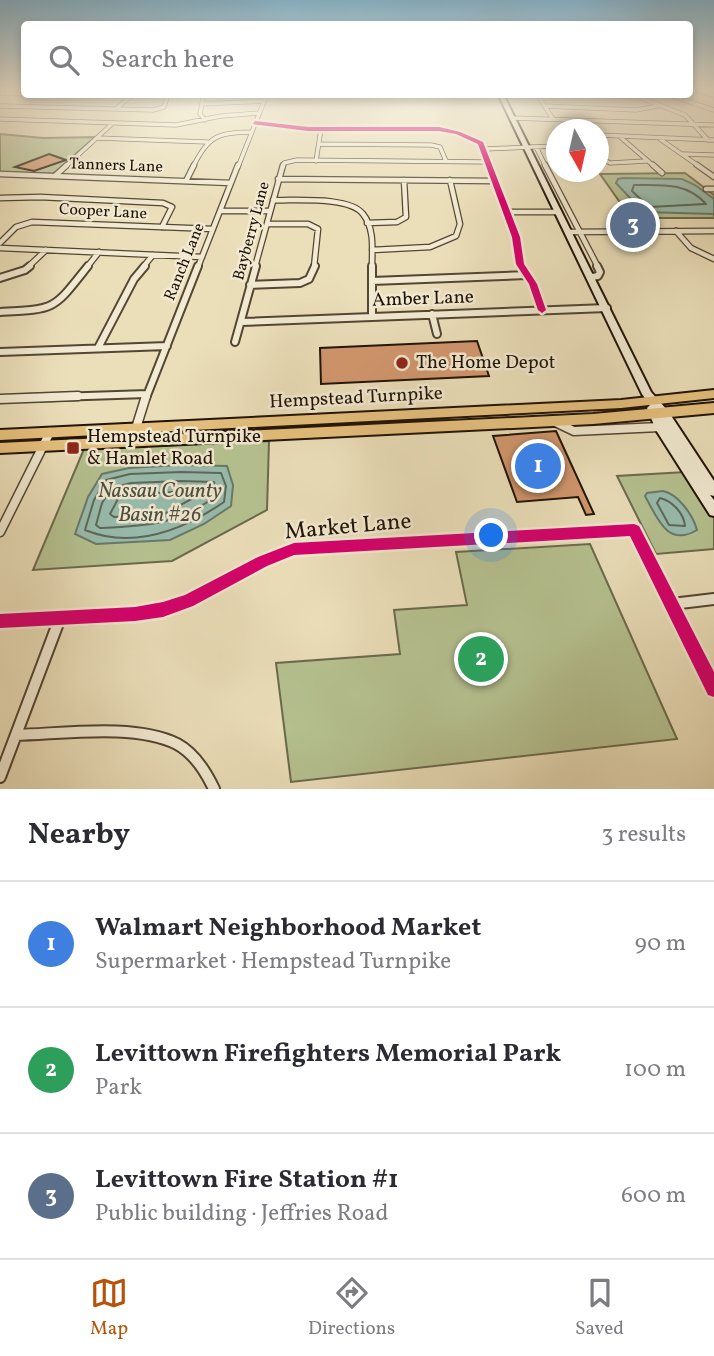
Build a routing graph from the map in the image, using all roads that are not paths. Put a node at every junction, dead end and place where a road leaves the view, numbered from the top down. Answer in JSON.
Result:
{"nodes":[{"id":1,"x":110,"y":126,"type":"edge"},
{"id":2,"x":254,"y":126,"type":"edge"},
{"id":3,"x":286,"y":126,"type":"edge"},
{"id":4,"x":516,"y":126,"type":"edge"},
{"id":5,"x":696,"y":126,"type":"edge"},
{"id":6,"x":321,"y":129,"type":"junction"},
{"id":7,"x":251,"y":132,"type":"junction"},
{"id":8,"x":609,"y":136,"type":"edge"},
{"id":9,"x":619,"y":136,"type":"junction"},
{"id":10,"x":97,"y":138,"type":"junction"},
{"id":11,"x":659,"y":138,"type":"junction"},
{"id":12,"x":708,"y":139,"type":"junction"},
{"id":13,"x":714,"y":140,"type":"edge"},
{"id":14,"x":208,"y":142,"type":"junction"},
{"id":15,"x":319,"y":144,"type":"junction"},
{"id":16,"x":546,"y":147,"type":"edge"},
{"id":17,"x":527,"y":148,"type":"junction"},
{"id":18,"x":536,"y":148,"type":"junction"},
{"id":19,"x":484,"y":149,"type":"junction"},
{"id":20,"x":681,"y":154,"type":"junction"},
{"id":21,"x":714,"y":155,"type":"edge"},
{"id":22,"x":316,"y":161,"type":"junction"},
{"id":23,"x":647,"y":161,"type":"junction"},
{"id":24,"x":446,"y":162,"type":"junction"},
{"id":25,"x":488,"y":162,"type":"junction"},
{"id":26,"x":609,"y":162,"type":"edge"},
{"id":27,"x":662,"y":173,"type":"dead end"},
{"id":28,"x":1,"y":174,"type":"edge"},
{"id":29,"x":714,"y":175,"type":"edge"},
{"id":30,"x":55,"y":176,"type":"junction"},
{"id":31,"x":278,"y":179,"type":"junction"},
{"id":32,"x":404,"y":180,"type":"junction"},
{"id":33,"x":450,"y":180,"type":"junction"},
{"id":34,"x":186,"y":181,"type":"junction"},
{"id":35,"x":495,"y":181,"type":"junction"},
{"id":36,"x":231,"y":183,"type":"junction"},
{"id":37,"x":706,"y":189,"type":"dead end"},
{"id":38,"x":714,"y":189,"type":"edge"},
{"id":39,"x":0,"y":198,"type":"edge"},
{"id":40,"x":273,"y":200,"type":"junction"},
{"id":41,"x":220,"y":211,"type":"junction"},
{"id":42,"x":270,"y":211,"type":"junction"},
{"id":43,"x":507,"y":212,"type":"junction"},
{"id":44,"x":559,"y":212,"type":"junction"},
{"id":45,"x":367,"y":223,"type":"junction"},
{"id":46,"x":267,"y":224,"type":"junction"},
{"id":47,"x":162,"y":227,"type":"junction"},
{"id":48,"x":213,"y":229,"type":"junction"},
{"id":49,"x":676,"y":231,"type":"junction"},
{"id":50,"x":714,"y":231,"type":"edge"},
{"id":51,"x":569,"y":232,"type":"junction"},
{"id":52,"x":579,"y":232,"type":"junction"},
{"id":53,"x":0,"y":245,"type":"edge"},
{"id":54,"x":46,"y":250,"type":"junction"},
{"id":55,"x":372,"y":250,"type":"junction"},
{"id":56,"x":99,"y":252,"type":"junction"},
{"id":57,"x":153,"y":255,"type":"junction"},
{"id":58,"x":202,"y":257,"type":"junction"},
{"id":59,"x":714,"y":259,"type":"edge"},
{"id":60,"x":527,"y":275,"type":"junction"},
{"id":61,"x":592,"y":277,"type":"junction"},
{"id":62,"x":0,"y":278,"type":"edge"},
{"id":63,"x":372,"y":281,"type":"junction"},
{"id":64,"x":250,"y":285,"type":"junction"},
{"id":65,"x":607,"y":307,"type":"junction"},
{"id":66,"x":542,"y":310,"type":"junction"},
{"id":67,"x":0,"y":312,"type":"edge"},
{"id":68,"x":432,"y":314,"type":"junction"},
{"id":69,"x":372,"y":317,"type":"junction"},
{"id":70,"x":241,"y":322,"type":"junction"},
{"id":71,"x":437,"y":334,"type":"dead end"},
{"id":72,"x":235,"y":342,"type":"dead end"},
{"id":73,"x":167,"y":346,"type":"junction"},
{"id":74,"x":98,"y":348,"type":"junction"},
{"id":75,"x":0,"y":352,"type":"edge"},
{"id":76,"x":147,"y":394,"type":"junction"},
{"id":77,"x":714,"y":394,"type":"edge"},
{"id":78,"x":0,"y":399,"type":"edge"},
{"id":79,"x":714,"y":408,"type":"edge"},
{"id":80,"x":657,"y":414,"type":"junction"},
{"id":81,"x":50,"y":432,"type":"junction"},
{"id":82,"x":134,"y":434,"type":"junction"},
{"id":83,"x":0,"y":435,"type":"edge"},
{"id":84,"x":43,"y":446,"type":"junction"},
{"id":85,"x":0,"y":448,"type":"edge"},
{"id":86,"x":714,"y":491,"type":"edge"},
{"id":87,"x":714,"y":511,"type":"edge"},
{"id":88,"x":0,"y":532,"type":"edge"},
{"id":89,"x":714,"y":599,"type":"edge"},
{"id":90,"x":672,"y":604,"type":"junction"},
{"id":91,"x":60,"y":618,"type":"junction"},
{"id":92,"x":0,"y":621,"type":"edge"},
{"id":93,"x":714,"y":689,"type":"edge"},
{"id":94,"x":16,"y":735,"type":"junction"},
{"id":95,"x":0,"y":777,"type":"edge"},
{"id":96,"x":214,"y":789,"type":"edge"}],
"edges":[{"from":1,"to":10,"type":"street"},
{"from":2,"to":7,"type":"street","name":"Ranch Lane"},
{"from":3,"to":6,"type":"street"},
{"from":4,"to":17,"type":"main road"},
{"from":5,"to":12,"type":"street"},
{"from":6,"to":15,"type":"street"},
{"from":6,"to":19,"type":"street"},
{"from":7,"to":14,"type":"street"},
{"from":7,"to":36,"type":"street","name":"Ranch Lane"},
{"from":8,"to":9,"type":"street"},
{"from":9,"to":11,"type":"street"},
{"from":9,"to":23,"type":"street"},
{"from":10,"to":14,"type":"street"},
{"from":10,"to":30,"type":"street"},
{"from":11,"to":12,"type":"street"},
{"from":11,"to":20,"type":"street"},
{"from":12,"to":13,"type":"street"},
{"from":14,"to":34,"type":"street"},
{"from":15,"to":22,"type":"street"},
{"from":15,"to":24,"type":"street"},
{"from":16,"to":18,"type":"street"},
{"from":17,"to":18,"type":"street"},
{"from":17,"to":19,"type":"street"},
{"from":17,"to":44,"type":"main road"},
{"from":18,"to":52,"type":"street"},
{"from":19,"to":25,"type":"street"},
{"from":20,"to":21,"type":"street"},
{"from":20,"to":29,"type":"street"},
{"from":22,"to":24,"type":"street","name":"Bayberry Lane"},
{"from":22,"to":31,"type":"street","name":"Bayberry Lane"},
{"from":23,"to":26,"type":"street"},
{"from":23,"to":27,"type":"street"},
{"from":24,"to":25,"type":"street","name":"Bayberry Lane"},
{"from":25,"to":35,"type":"street"},
{"from":28,"to":30,"type":"street","name":"Tanners Lane"},
{"from":30,"to":34,"type":"street","name":"Tanners Lane"},
{"from":31,"to":32,"type":"street"},
{"from":31,"to":40,"type":"street","name":"Bayberry Lane"},
{"from":32,"to":33,"type":"street"},
{"from":32,"to":45,"type":"street"},
{"from":33,"to":35,"type":"street"},
{"from":33,"to":55,"type":"street"},
{"from":34,"to":36,"type":"street","name":"Tanners Lane"},
{"from":35,"to":43,"type":"street"},
{"from":36,"to":41,"type":"street","name":"Ranch Lane"},
{"from":37,"to":38,"type":"street"},
{"from":39,"to":47,"type":"street"},
{"from":40,"to":42,"type":"street","name":"Bayberry Lane"},
{"from":40,"to":45,"type":"street"},
{"from":41,"to":42,"type":"street"},
{"from":41,"to":48,"type":"street","name":"Ranch Lane"},
{"from":42,"to":46,"type":"street","name":"Bayberry Lane"},
{"from":43,"to":44,"type":"street"},
{"from":43,"to":60,"type":"street"},
{"from":44,"to":51,"type":"main road"},
{"from":45,"to":55,"type":"street"},
{"from":46,"to":64,"type":"street","name":"Bayberry Lane"},
{"from":46,"to":64,"type":"street"},
{"from":47,"to":48,"type":"street","name":"Cooper Lane"},
{"from":47,"to":53,"type":"street","name":"Cooper Lane"},
{"from":48,"to":58,"type":"street","name":"Ranch Lane"},
{"from":49,"to":50,"type":"street"},
{"from":49,"to":52,"type":"street"},
{"from":49,"to":59,"type":"street"},
{"from":51,"to":52,"type":"street"},
{"from":51,"to":61,"type":"main road"},
{"from":52,"to":61,"type":"street"},
{"from":53,"to":54,"type":"street"},
{"from":54,"to":56,"type":"street"},
{"from":54,"to":62,"type":"street"},
{"from":55,"to":63,"type":"street"},
{"from":56,"to":57,"type":"street"},
{"from":56,"to":67,"type":"street"},
{"from":57,"to":58,"type":"street"},
{"from":57,"to":74,"type":"street"},
{"from":58,"to":73,"type":"street","name":"Ranch Lane"},
{"from":60,"to":63,"type":"street"},
{"from":60,"to":66,"type":"street"},
{"from":61,"to":65,"type":"main road"},
{"from":63,"to":69,"type":"street"},
{"from":64,"to":70,"type":"street","name":"Bayberry Lane"},
{"from":65,"to":66,"type":"street","name":"Amber Lane"},
{"from":65,"to":80,"type":"main road"},
{"from":66,"to":68,"type":"street","name":"Amber Lane"},
{"from":68,"to":69,"type":"street","name":"Amber Lane"},
{"from":68,"to":71,"type":"street"},
{"from":69,"to":70,"type":"street","name":"Amber Lane"},
{"from":70,"to":72,"type":"street","name":"Bayberry Lane"},
{"from":73,"to":74,"type":"street"},
{"from":73,"to":76,"type":"street","name":"Ranch Lane"},
{"from":74,"to":75,"type":"street"},
{"from":76,"to":78,"type":"street"},
{"from":76,"to":82,"type":"street","name":"Ranch Lane"},
{"from":77,"to":80,"type":"main road","name":"Hempstead Turnpike"},
{"from":79,"to":80,"type":"main road","name":"Hempstead Turnpike"},
{"from":80,"to":82,"type":"main road","name":"Hempstead Turnpike"},
{"from":80,"to":82,"type":"main road","name":"Hempstead Turnpike"},
{"from":80,"to":86,"type":"main road"},
{"from":80,"to":87,"type":"main road"},
{"from":81,"to":82,"type":"main road","name":"Hempstead Turnpike"},
{"from":81,"to":83,"type":"main road","name":"Hempstead Turnpike"},
{"from":81,"to":84,"type":"street"},
{"from":82,"to":84,"type":"main road","name":"Hempstead Turnpike"},
{"from":84,"to":85,"type":"main road","name":"Hempstead Turnpike"},
{"from":84,"to":88,"type":"street"},
{"from":89,"to":90,"type":"street"},
{"from":90,"to":91,"type":"street","name":"Market Lane"},
{"from":90,"to":93,"type":"street"},
{"from":91,"to":92,"type":"street","name":"Market Lane"},
{"from":91,"to":94,"type":"street"},
{"from":94,"to":95,"type":"street"},
{"from":94,"to":96,"type":"street"}]}
